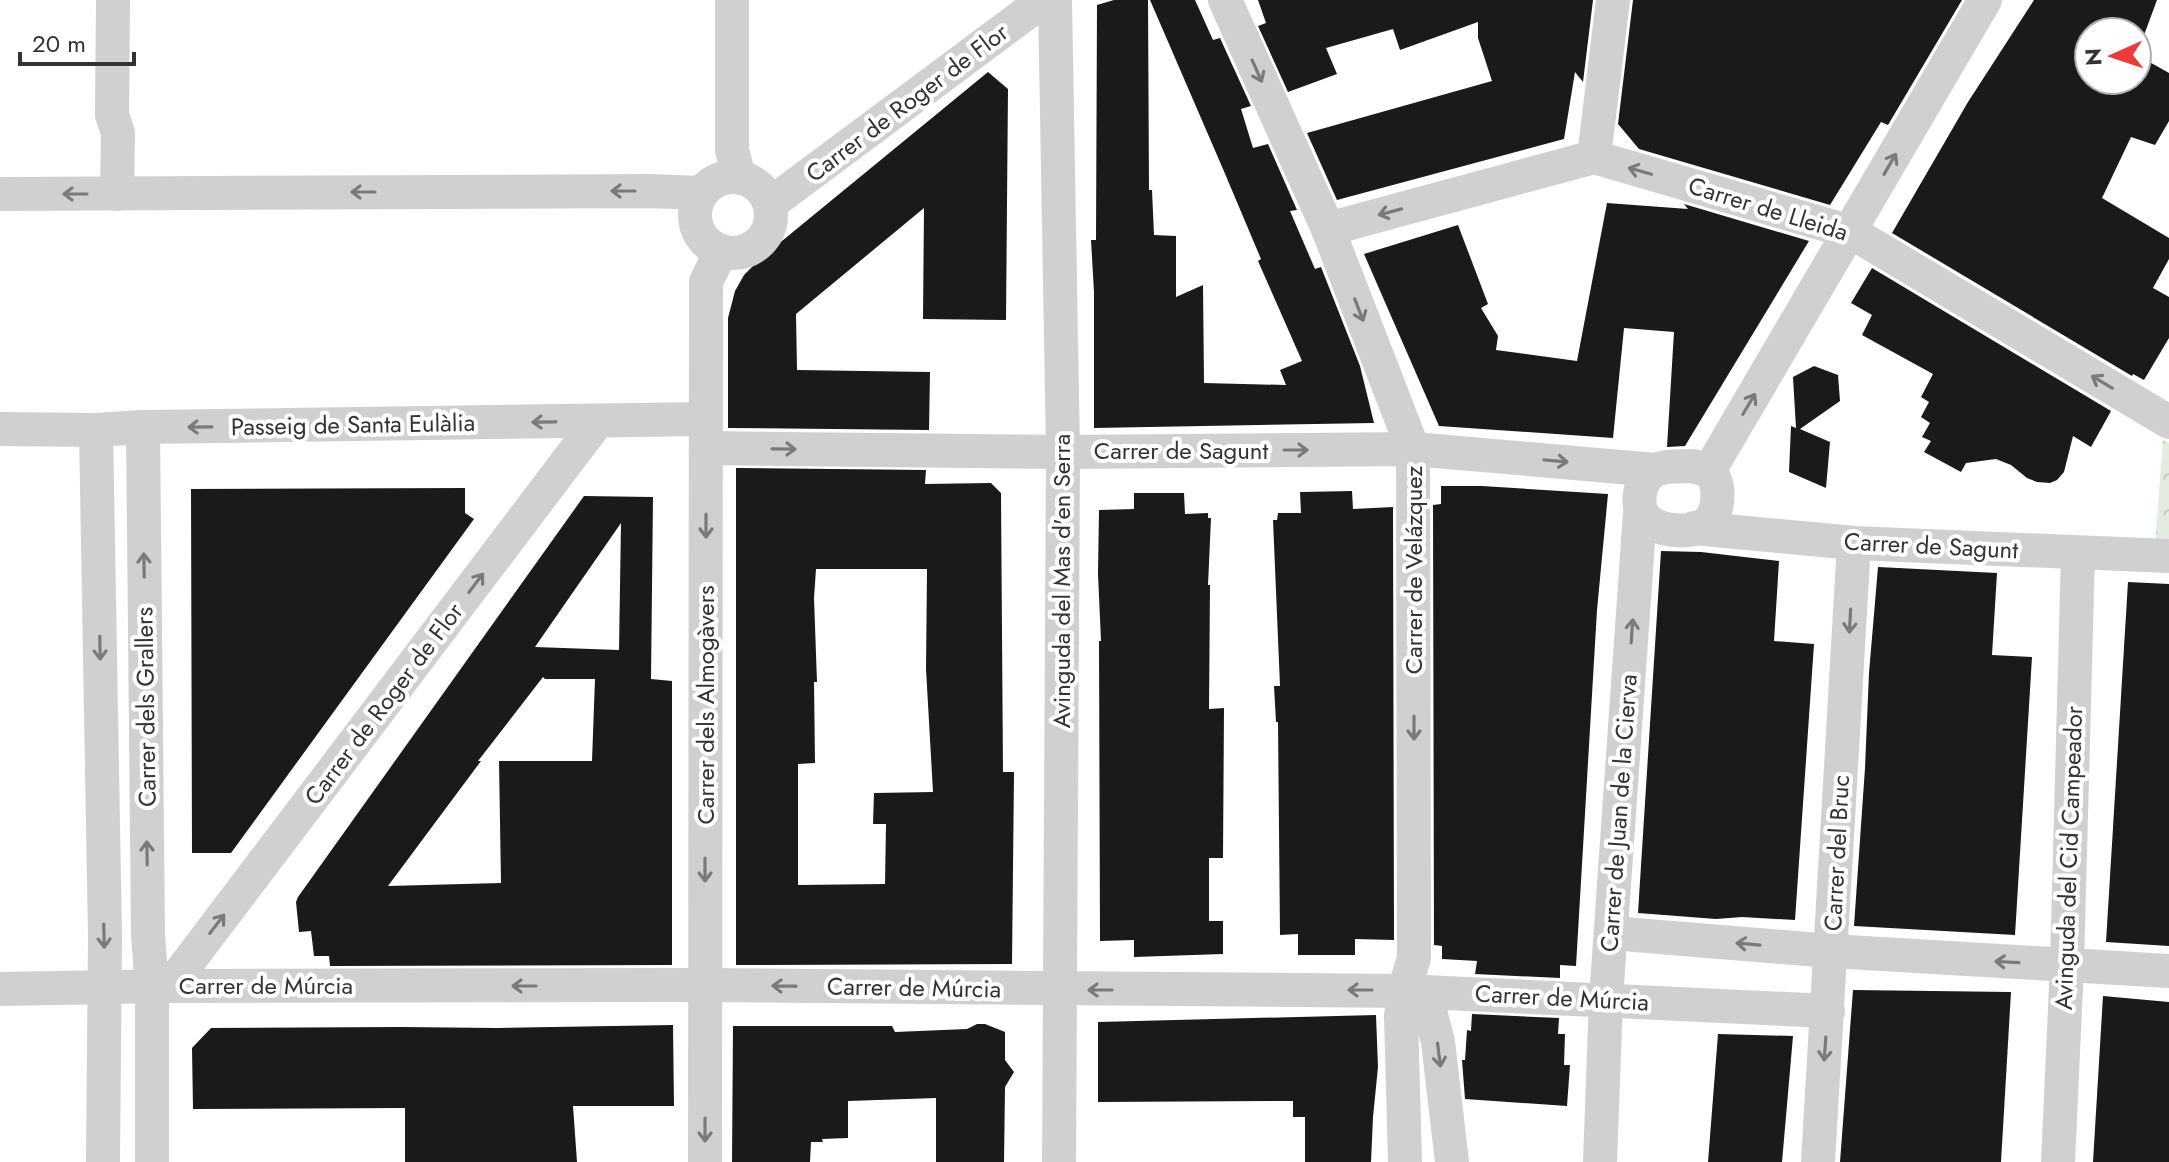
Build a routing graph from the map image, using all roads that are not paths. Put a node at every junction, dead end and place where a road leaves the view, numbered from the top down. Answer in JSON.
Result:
{"nodes":[{"id":1,"x":113,"y":0,"type":"edge"},
{"id":2,"x":732,"y":0,"type":"edge"},
{"id":3,"x":1044,"y":0,"type":"edge"},
{"id":4,"x":1055,"y":0,"type":"edge"},
{"id":5,"x":1225,"y":0,"type":"edge"},
{"id":6,"x":1613,"y":0,"type":"edge"},
{"id":7,"x":1985,"y":0,"type":"edge"},
{"id":8,"x":1594,"y":157,"type":"junction"},
{"id":9,"x":739,"y":177,"type":"junction"},
{"id":10,"x":701,"y":193,"type":"junction"},
{"id":11,"x":0,"y":194,"type":"edge"},
{"id":12,"x":117,"y":194,"type":"junction"},
{"id":13,"x":770,"y":204,"type":"junction"},
{"id":14,"x":1328,"y":229,"type":"junction"},
{"id":15,"x":1851,"y":232,"type":"junction"},
{"id":16,"x":721,"y":251,"type":"junction"},
{"id":17,"x":597,"y":422,"type":"junction"},
{"id":18,"x":2169,"y":422,"type":"edge"},
{"id":19,"x":143,"y":427,"type":"junction"},
{"id":20,"x":0,"y":429,"type":"edge"},
{"id":21,"x":96,"y":430,"type":"junction"},
{"id":22,"x":706,"y":434,"type":"junction"},
{"id":23,"x":1413,"y":449,"type":"junction"},
{"id":24,"x":1063,"y":452,"type":"junction"},
{"id":25,"x":1655,"y":470,"type":"junction"},
{"id":26,"x":1709,"y":471,"type":"junction"},
{"id":27,"x":1640,"y":513,"type":"junction"},
{"id":28,"x":1694,"y":528,"type":"junction"},
{"id":29,"x":1854,"y":543,"type":"junction"},
{"id":30,"x":2078,"y":553,"type":"junction"},
{"id":31,"x":2169,"y":556,"type":"edge"},
{"id":32,"x":1611,"y":933,"type":"junction"},
{"id":33,"x":1831,"y":951,"type":"junction"},
{"id":34,"x":2067,"y":965,"type":"junction"},
{"id":35,"x":2169,"y":971,"type":"edge"},
{"id":36,"x":705,"y":985,"type":"junction"},
{"id":37,"x":161,"y":986,"type":"junction"},
{"id":38,"x":105,"y":987,"type":"junction"},
{"id":39,"x":0,"y":989,"type":"edge"},
{"id":40,"x":1059,"y":989,"type":"junction"},
{"id":41,"x":1404,"y":991,"type":"junction"},
{"id":42,"x":1606,"y":999,"type":"junction"},
{"id":43,"x":1828,"y":1011,"type":"junction"},
{"id":44,"x":103,"y":1162,"type":"edge"},
{"id":45,"x":152,"y":1162,"type":"edge"},
{"id":46,"x":705,"y":1162,"type":"edge"},
{"id":47,"x":1059,"y":1162,"type":"edge"},
{"id":48,"x":1405,"y":1162,"type":"edge"},
{"id":49,"x":1452,"y":1162,"type":"edge"},
{"id":50,"x":1600,"y":1162,"type":"edge"},
{"id":51,"x":1818,"y":1162,"type":"edge"},
{"id":52,"x":2058,"y":1162,"type":"edge"}],
"edges":[{"from":1,"to":12,"type":"street"},
{"from":2,"to":9,"type":"street"},
{"from":3,"to":13,"type":"street","name":"Carrer de Roger de Flor"},
{"from":4,"to":24,"type":"street","name":"Avinguda del Mas d'en Serra"},
{"from":5,"to":14,"type":"street","name":"Carrer de Velázquez","one_way":true},
{"from":6,"to":8,"type":"street"},
{"from":15,"to":7,"type":"street","one_way":true},
{"from":8,"to":14,"type":"street","one_way":true},
{"from":15,"to":8,"type":"street","name":"Carrer de Lleida","one_way":true},
{"from":9,"to":10,"type":"street"},
{"from":9,"to":13,"type":"street"},
{"from":10,"to":12,"type":"street","one_way":true},
{"from":10,"to":16,"type":"street"},
{"from":12,"to":11,"type":"street","one_way":true},
{"from":13,"to":16,"type":"street"},
{"from":14,"to":23,"type":"street","name":"Carrer de Velázquez","one_way":true},
{"from":18,"to":15,"type":"street","name":"Carrer de Lleida","one_way":true},
{"from":26,"to":15,"type":"street","one_way":true},
{"from":16,"to":22,"type":"street","name":"Carrer dels Almogàvers"},
{"from":17,"to":19,"type":"street","name":"Passeig de Santa Eulàlia","one_way":true},
{"from":17,"to":22,"type":"street","name":"Passeig de Santa Eulàlia"},
{"from":37,"to":17,"type":"street","name":"Carrer de Roger de Flor","one_way":true},
{"from":19,"to":21,"type":"street","name":"Passeig de Santa Eulàlia"},
{"from":37,"to":19,"type":"street","name":"Carrer dels Grallers","one_way":true},
{"from":20,"to":21,"type":"street","name":"Passeig de Santa Eulàlia"},
{"from":21,"to":38,"type":"street","name":"Carrer dels Grallers","one_way":true},
{"from":22,"to":24,"type":"street","name":"Carrer de Sagunt","one_way":true},
{"from":22,"to":36,"type":"street","name":"Carrer dels Almogàvers","one_way":true},
{"from":24,"to":23,"type":"street","name":"Carrer de Sagunt","one_way":true},
{"from":23,"to":25,"type":"street","name":"Carrer de Sagunt","one_way":true},
{"from":23,"to":41,"type":"street","name":"Carrer de Velázquez","one_way":true},
{"from":24,"to":40,"type":"street","name":"Avinguda del Mas d'en Serra"},
{"from":25,"to":26,"type":"street"},
{"from":25,"to":27,"type":"street"},
{"from":26,"to":28,"type":"street"},
{"from":27,"to":28,"type":"street"},
{"from":32,"to":27,"type":"street","name":"Carrer de Juan de la Cierva","one_way":true},
{"from":28,"to":29,"type":"street","name":"Carrer de Sagunt"},
{"from":29,"to":30,"type":"street","name":"Carrer de Sagunt"},
{"from":29,"to":33,"type":"street","name":"Carrer del Bruc","one_way":true},
{"from":30,"to":31,"type":"street","name":"Carrer de Sagunt"},
{"from":30,"to":34,"type":"street","name":"Avinguda del Cid Campeador"},
{"from":33,"to":32,"type":"street","one_way":true},
{"from":32,"to":42,"type":"street","name":"Carrer de Juan de la Cierva"},
{"from":34,"to":33,"type":"street","one_way":true},
{"from":33,"to":43,"type":"street","name":"Carrer del Bruc"},
{"from":34,"to":35,"type":"street"},
{"from":34,"to":52,"type":"street","name":"Avinguda del Cid Campeador"},
{"from":36,"to":37,"type":"street","name":"Carrer de Múrcia","one_way":true},
{"from":40,"to":36,"type":"street","name":"Carrer de Múrcia","one_way":true},
{"from":36,"to":46,"type":"street","name":"Carrer dels Almogàvers","one_way":true},
{"from":37,"to":38,"type":"street","name":"Carrer de Múrcia"},
{"from":37,"to":45,"type":"street"},
{"from":38,"to":39,"type":"street","name":"Carrer de Múrcia"},
{"from":38,"to":44,"type":"street"},
{"from":41,"to":40,"type":"street","name":"Carrer de Múrcia","one_way":true},
{"from":40,"to":47,"type":"street","name":"Avinguda del Mas d'en Serra"},
{"from":41,"to":42,"type":"street","name":"Carrer de Múrcia"},
{"from":41,"to":48,"type":"street","name":"Carrer de Velázquez"},
{"from":41,"to":49,"type":"street","one_way":true},
{"from":42,"to":43,"type":"street","name":"Carrer de Múrcia"},
{"from":42,"to":50,"type":"street","name":"Carrer de Juan de la Cierva"},
{"from":43,"to":51,"type":"street","name":"Carrer del Bruc","one_way":true}]}
